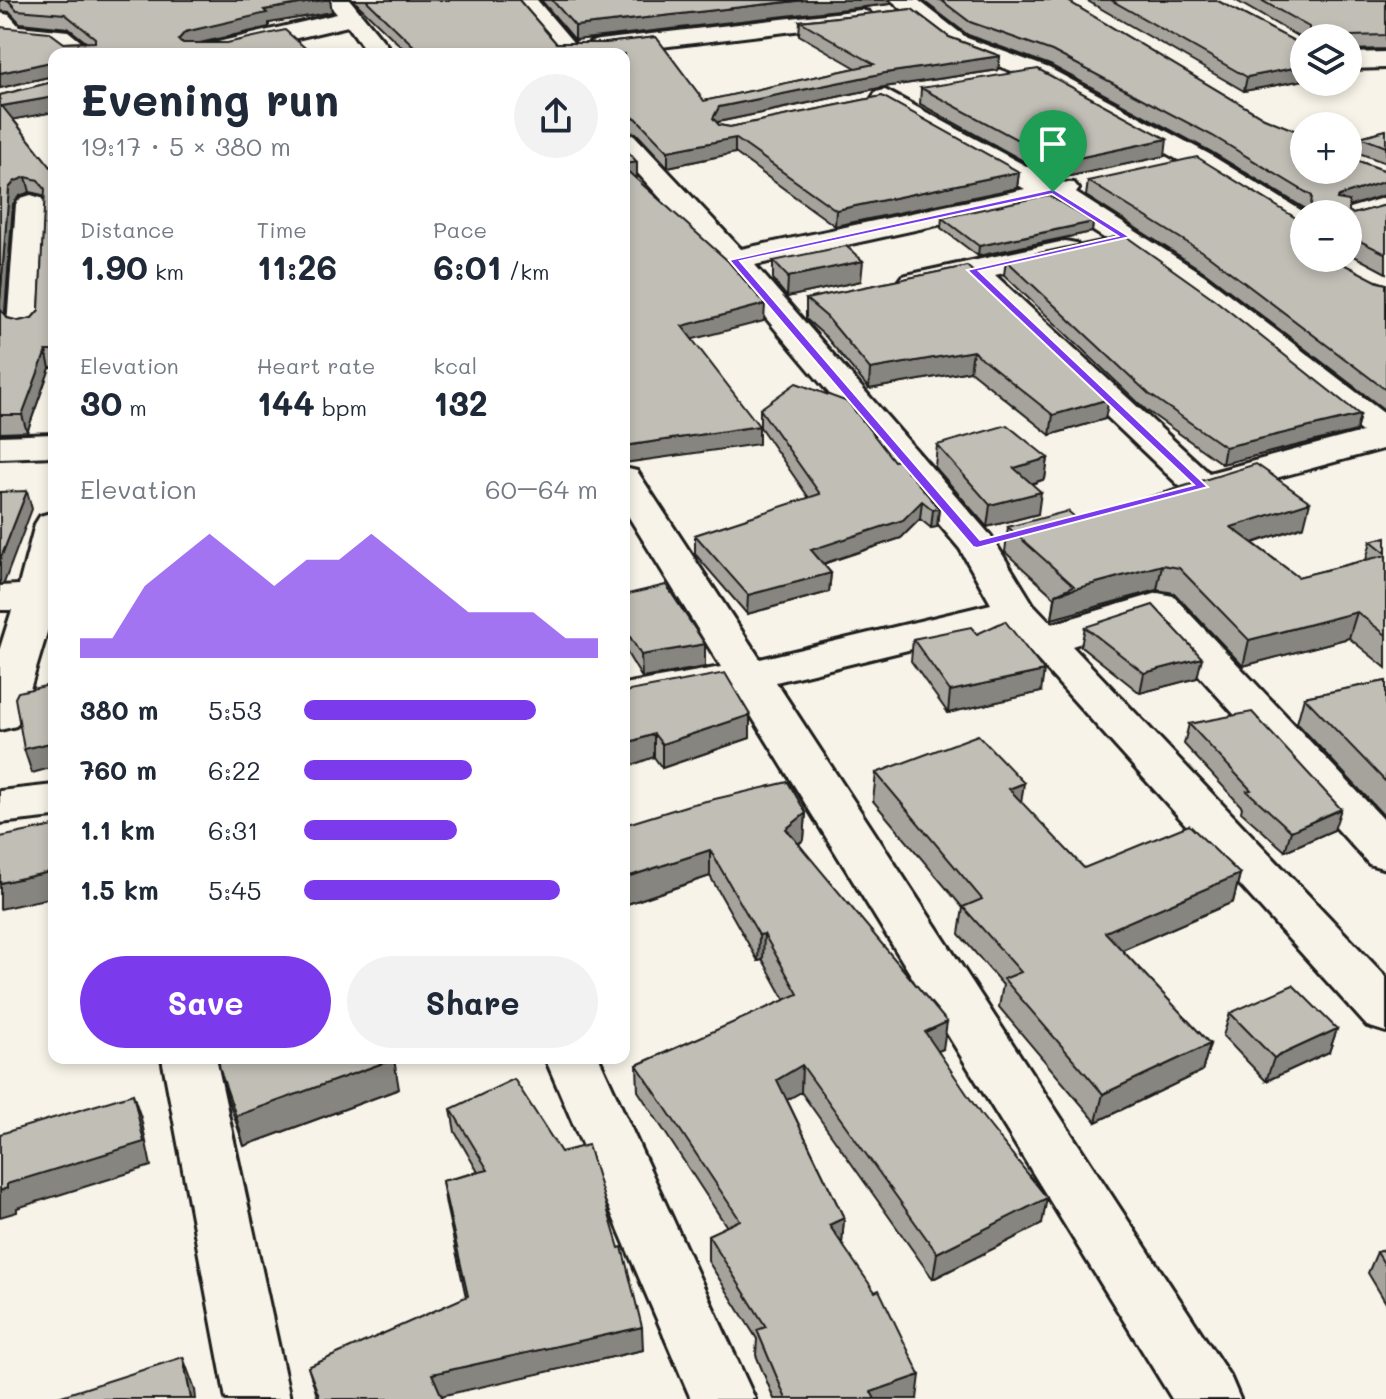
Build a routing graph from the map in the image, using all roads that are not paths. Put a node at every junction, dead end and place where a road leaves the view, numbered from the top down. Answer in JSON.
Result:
{"nodes":[{"id":1,"x":524,"y":0,"type":"edge"},
{"id":2,"x":909,"y":5,"type":"edge"},
{"id":3,"x":346,"y":9,"type":"edge"},
{"id":4,"x":0,"y":20,"type":"edge"},
{"id":5,"x":75,"y":48,"type":"edge"},
{"id":6,"x":217,"y":48,"type":"edge"},
{"id":7,"x":376,"y":48,"type":"edge"},
{"id":8,"x":565,"y":48,"type":"edge"},
{"id":9,"x":597,"y":48,"type":"edge"},
{"id":10,"x":1386,"y":60,"type":"edge"},
{"id":11,"x":1362,"y":61,"type":"edge"},
{"id":12,"x":1040,"y":73,"type":"junction"},
{"id":13,"x":993,"y":81,"type":"edge"},
{"id":14,"x":932,"y":90,"type":"edge"},
{"id":15,"x":885,"y":98,"type":"junction"},
{"id":16,"x":854,"y":104,"type":"edge"},
{"id":17,"x":630,"y":147,"type":"edge"},
{"id":18,"x":1199,"y":160,"type":"junction"},
{"id":19,"x":1155,"y":170,"type":"edge"},
{"id":20,"x":1097,"y":182,"type":"edge"},
{"id":21,"x":1053,"y":192,"type":"junction"},
{"id":22,"x":43,"y":202,"type":"edge"},
{"id":23,"x":0,"y":210,"type":"edge"},
{"id":24,"x":1290,"y":216,"type":"edge"},
{"id":25,"x":1125,"y":237,"type":"junction"},
{"id":26,"x":734,"y":260,"type":"junction"},
{"id":27,"x":972,"y":270,"type":"junction"},
{"id":28,"x":882,"y":289,"type":"edge"},
{"id":29,"x":26,"y":325,"type":"edge"},
{"id":30,"x":48,"y":445,"type":"edge"},
{"id":31,"x":1380,"y":446,"type":"edge"},
{"id":32,"x":0,"y":447,"type":"edge"},
{"id":33,"x":1202,"y":487,"type":"junction"},
{"id":34,"x":630,"y":497,"type":"edge"},
{"id":35,"x":1157,"y":498,"type":"edge"},
{"id":36,"x":48,"y":542,"type":"edge"},
{"id":37,"x":30,"y":596,"type":"edge"},
{"id":38,"x":1030,"y":626,"type":"junction"},
{"id":39,"x":750,"y":675,"type":"junction"},
{"id":40,"x":630,"y":697,"type":"edge"},
{"id":41,"x":0,"y":716,"type":"edge"},
{"id":42,"x":48,"y":802,"type":"edge"},
{"id":43,"x":0,"y":807,"type":"edge"},
{"id":44,"x":1386,"y":852,"type":"edge"},
{"id":45,"x":1386,"y":1011,"type":"edge"},
{"id":46,"x":190,"y":1064,"type":"edge"},
{"id":47,"x":575,"y":1064,"type":"edge"},
{"id":48,"x":258,"y":1399,"type":"edge"},
{"id":49,"x":723,"y":1399,"type":"edge"},
{"id":50,"x":1208,"y":1399,"type":"edge"}],
"edges":[{"from":1,"to":8,"type":"street"},
{"from":2,"to":9,"type":"street"},
{"from":2,"to":12,"type":"street"},
{"from":3,"to":6,"type":"street"},
{"from":3,"to":7,"type":"street"},
{"from":4,"to":5,"type":"street"},
{"from":10,"to":11,"type":"street"},
{"from":12,"to":13,"type":"street"},
{"from":12,"to":18,"type":"street"},
{"from":14,"to":15,"type":"street"},
{"from":15,"to":16,"type":"street"},
{"from":15,"to":21,"type":"street"},
{"from":17,"to":26,"type":"street"},
{"from":18,"to":19,"type":"street"},
{"from":18,"to":24,"type":"street"},
{"from":20,"to":21,"type":"street"},
{"from":21,"to":25,"type":"street"},
{"from":21,"to":26,"type":"street"},
{"from":22,"to":23,"type":"street"},
{"from":22,"to":29,"type":"street"},
{"from":25,"to":27,"type":"street"},
{"from":25,"to":31,"type":"street"},
{"from":26,"to":38,"type":"street"},
{"from":27,"to":28,"type":"street"},
{"from":27,"to":33,"type":"street"},
{"from":30,"to":32,"type":"street"},
{"from":31,"to":33,"type":"street"},
{"from":33,"to":35,"type":"street"},
{"from":34,"to":39,"type":"street"},
{"from":36,"to":37,"type":"street"},
{"from":37,"to":41,"type":"street"},
{"from":38,"to":39,"type":"street"},
{"from":38,"to":44,"type":"street"},
{"from":38,"to":45,"type":"street"},
{"from":39,"to":40,"type":"street"},
{"from":39,"to":50,"type":"street"},
{"from":42,"to":43,"type":"street"},
{"from":46,"to":48,"type":"street"},
{"from":47,"to":49,"type":"street"}]}
